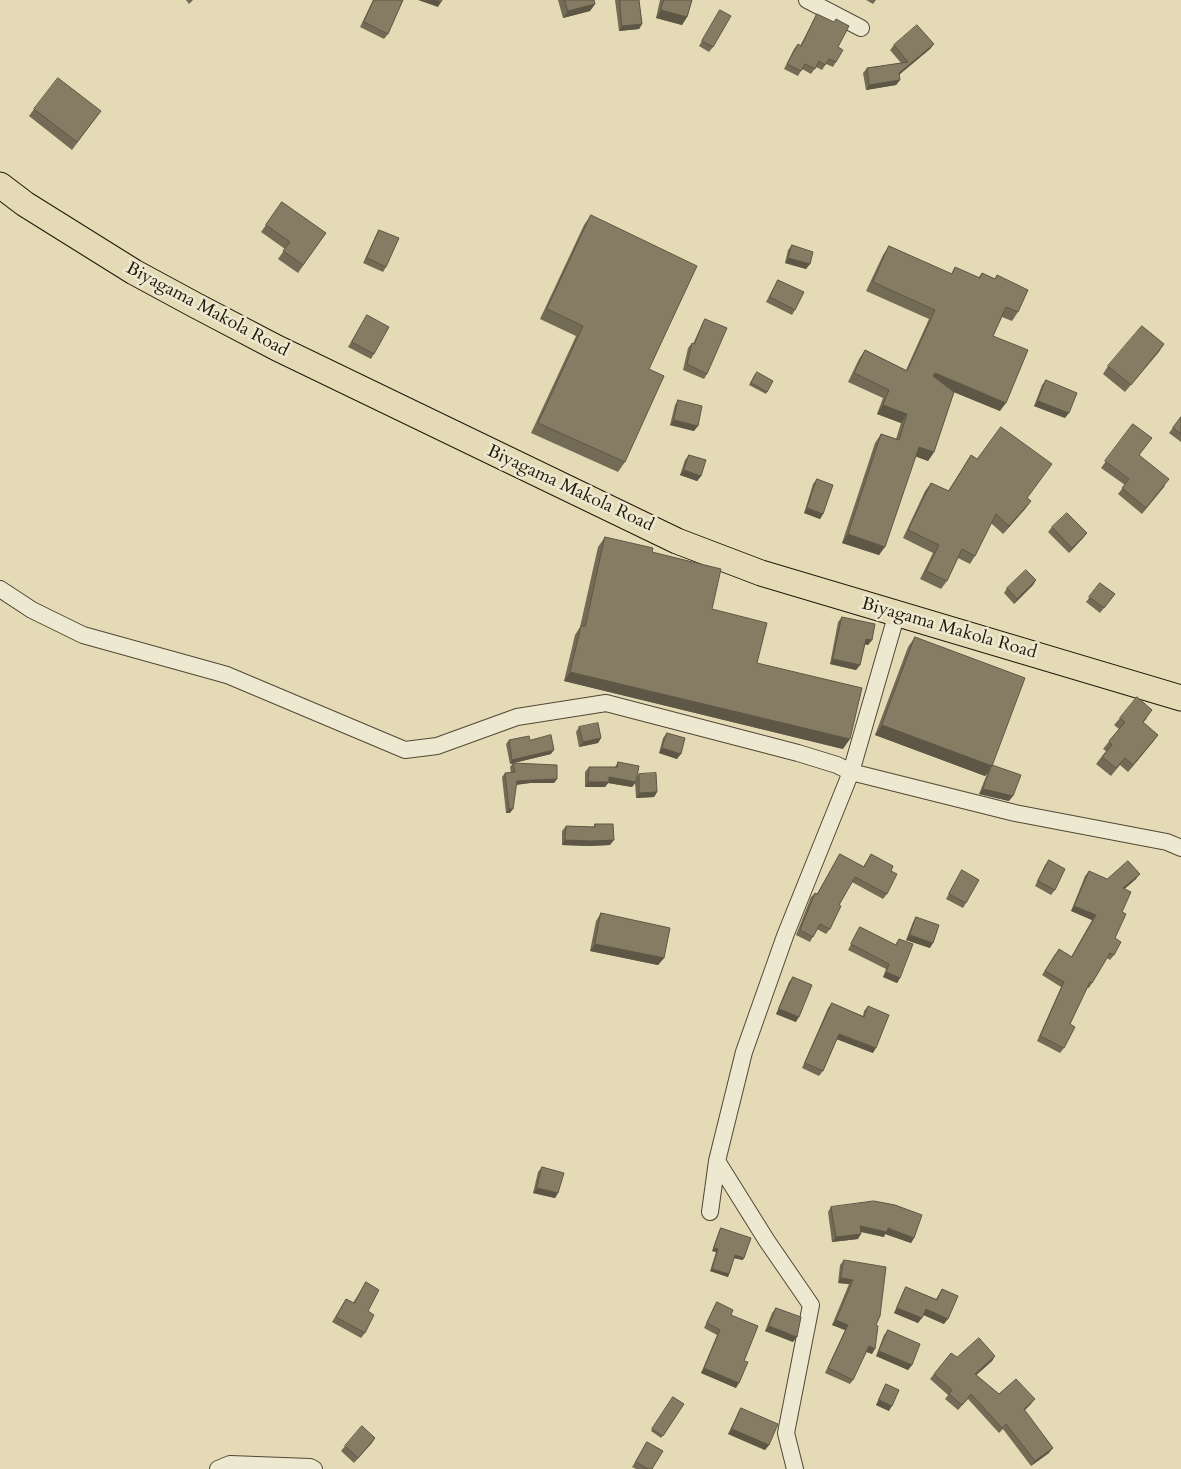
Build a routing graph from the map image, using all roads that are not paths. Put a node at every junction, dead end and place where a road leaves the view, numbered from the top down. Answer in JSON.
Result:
{"nodes":[{"id":1,"x":807,"y":0,"type":"edge"},
{"id":2,"x":861,"y":28,"type":"dead end"},
{"id":3,"x":0,"y":185,"type":"edge"},
{"id":4,"x":0,"y":589,"type":"edge"},
{"id":5,"x":897,"y":613,"type":"junction"},
{"id":6,"x":1181,"y":698,"type":"edge"},
{"id":7,"x":850,"y":772,"type":"junction"},
{"id":8,"x":1181,"y":848,"type":"edge"},
{"id":9,"x":717,"y":1161,"type":"junction"},
{"id":10,"x":710,"y":1212,"type":"dead end"},
{"id":11,"x":218,"y":1469,"type":"edge"},
{"id":12,"x":314,"y":1469,"type":"edge"},
{"id":13,"x":795,"y":1469,"type":"edge"}],
"edges":[{"from":1,"to":2,"type":"street"},
{"from":3,"to":5,"type":"main road","name":"Biyagama Makola Road"},
{"from":4,"to":7,"type":"street"},
{"from":5,"to":6,"type":"main road","name":"Biyagama Makola Road"},
{"from":5,"to":7,"type":"street"},
{"from":7,"to":8,"type":"street"},
{"from":7,"to":9,"type":"street"},
{"from":9,"to":10,"type":"street"},
{"from":9,"to":13,"type":"street"},
{"from":11,"to":12,"type":"street"}]}
